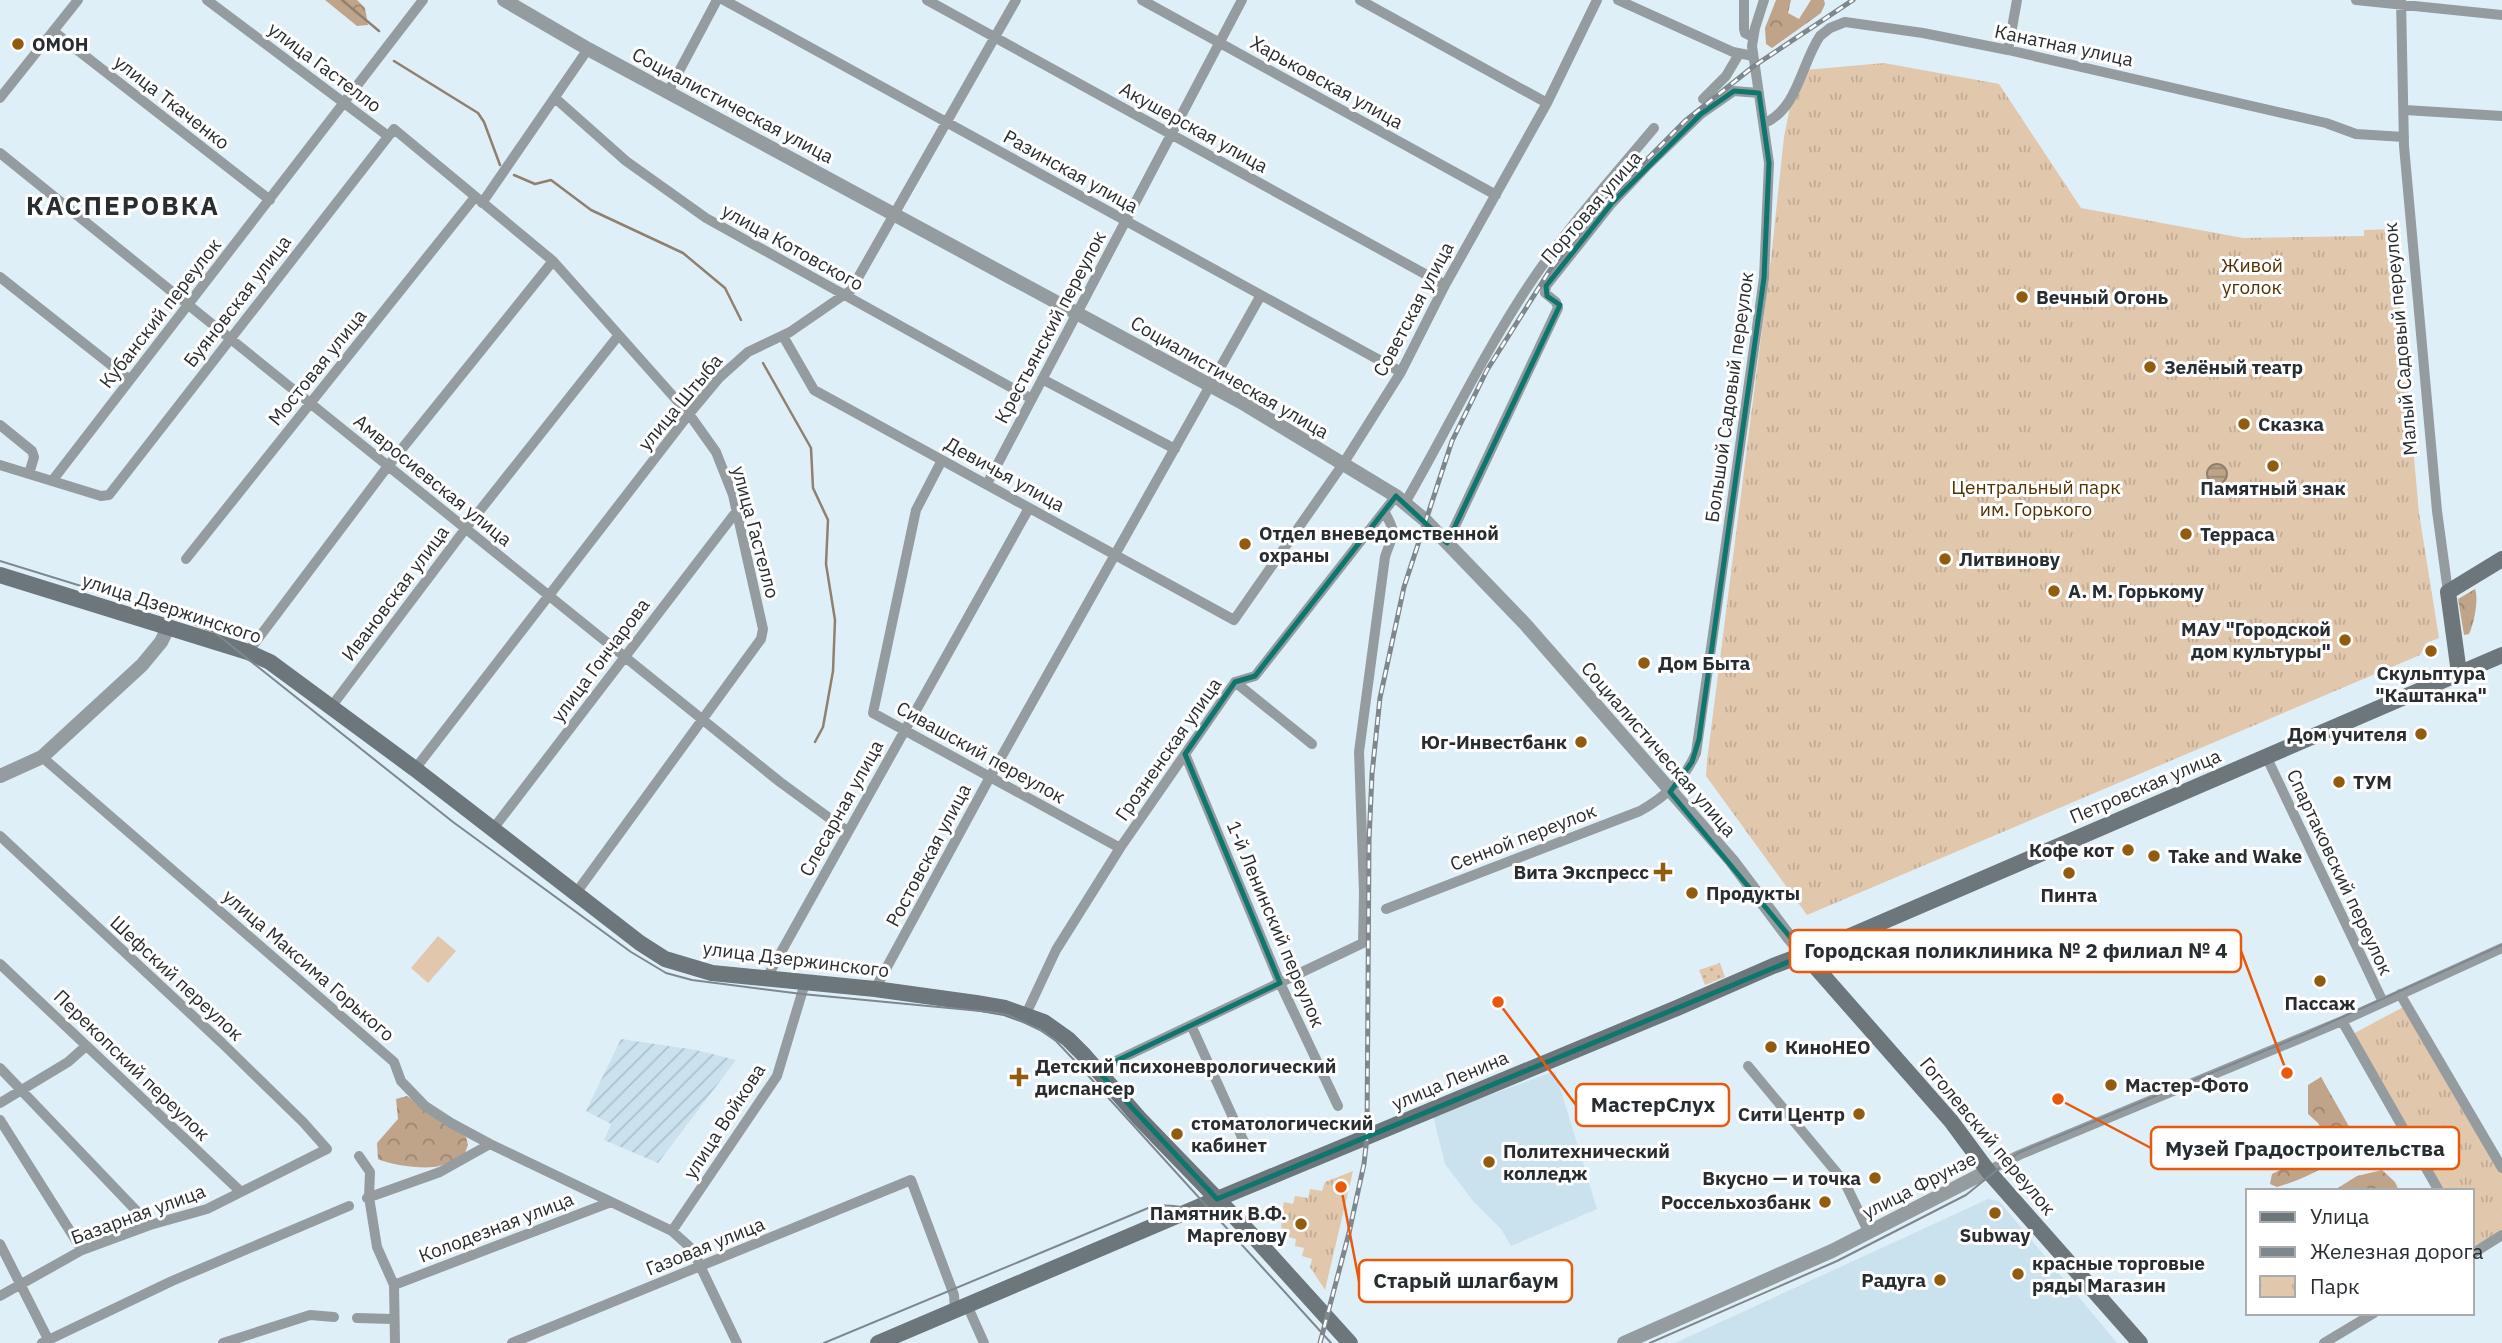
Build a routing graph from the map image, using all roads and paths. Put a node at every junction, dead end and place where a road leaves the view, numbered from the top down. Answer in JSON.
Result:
{"nodes":[{"id":1,"x":78,"y":0,"type":"edge"},
{"id":2,"x":208,"y":0,"type":"edge"},
{"id":3,"x":423,"y":0,"type":"edge"},
{"id":4,"x":504,"y":0,"type":"edge"},
{"id":5,"x":717,"y":0,"type":"edge"},
{"id":6,"x":724,"y":0,"type":"edge"},
{"id":7,"x":927,"y":0,"type":"edge"},
{"id":8,"x":1016,"y":0,"type":"edge"},
{"id":9,"x":1142,"y":0,"type":"edge"},
{"id":10,"x":1242,"y":0,"type":"edge"},
{"id":11,"x":1360,"y":0,"type":"edge"},
{"id":12,"x":1597,"y":0,"type":"edge"},
{"id":13,"x":1618,"y":0,"type":"edge"},
{"id":14,"x":1744,"y":0,"type":"edge"},
{"id":15,"x":1764,"y":0,"type":"edge"},
{"id":16,"x":2018,"y":0,"type":"edge"},
{"id":17,"x":2356,"y":0,"type":"edge"},
{"id":18,"x":2401,"y":3,"type":"edge"},
{"id":19,"x":2502,"y":15,"type":"edge"},
{"id":20,"x":53,"y":32,"type":"junction"},
{"id":21,"x":995,"y":37,"type":"junction"},
{"id":22,"x":1753,"y":37,"type":"junction"},
{"id":23,"x":1220,"y":43,"type":"junction"},
{"id":24,"x":589,"y":49,"type":"junction"},
{"id":25,"x":2008,"y":50,"type":"junction"},
{"id":26,"x":1739,"y":54,"type":"junction"},
{"id":27,"x":1753,"y":56,"type":"junction"},
{"id":28,"x":667,"y":92,"type":"junction"},
{"id":29,"x":1759,"y":93,"type":"junction"},
{"id":30,"x":0,"y":98,"type":"edge"},
{"id":31,"x":555,"y":99,"type":"junction"},
{"id":32,"x":1703,"y":99,"type":"dead end"},
{"id":33,"x":344,"y":103,"type":"junction"},
{"id":34,"x":1547,"y":103,"type":"junction"},
{"id":35,"x":2405,"y":110,"type":"junction"},
{"id":36,"x":2502,"y":116,"type":"edge"},
{"id":37,"x":946,"y":122,"type":"junction"},
{"id":38,"x":1765,"y":124,"type":"junction"},
{"id":39,"x":1654,"y":128,"type":"dead end"},
{"id":40,"x":391,"y":133,"type":"junction"},
{"id":41,"x":1171,"y":134,"type":"junction"},
{"id":42,"x":2404,"y":137,"type":"junction"},
{"id":43,"x":0,"y":153,"type":"edge"},
{"id":44,"x":1496,"y":195,"type":"junction"},
{"id":45,"x":270,"y":200,"type":"junction"},
{"id":46,"x":479,"y":200,"type":"junction"},
{"id":47,"x":894,"y":213,"type":"junction"},
{"id":48,"x":1126,"y":221,"type":"junction"},
{"id":49,"x":553,"y":261,"type":"junction"},
{"id":50,"x":0,"y":277,"type":"edge"},
{"id":51,"x":1445,"y":285,"type":"junction"},
{"id":52,"x":1261,"y":295,"type":"junction"},
{"id":53,"x":844,"y":296,"type":"junction"},
{"id":54,"x":188,"y":305,"type":"junction"},
{"id":55,"x":1077,"y":313,"type":"junction"},
{"id":56,"x":618,"y":336,"type":"junction"},
{"id":57,"x":783,"y":336,"type":"junction"},
{"id":58,"x":230,"y":338,"type":"junction"},
{"id":59,"x":1401,"y":372,"type":"junction"},
{"id":60,"x":1042,"y":379,"type":"junction"},
{"id":61,"x":130,"y":380,"type":"junction"},
{"id":62,"x":1210,"y":386,"type":"junction"},
{"id":63,"x":1032,"y":399,"type":"junction"},
{"id":64,"x":311,"y":403,"type":"junction"},
{"id":65,"x":689,"y":414,"type":"junction"},
{"id":66,"x":0,"y":425,"type":"edge"},
{"id":67,"x":1174,"y":449,"type":"junction"},
{"id":68,"x":943,"y":460,"type":"junction"},
{"id":69,"x":1343,"y":464,"type":"junction"},
{"id":70,"x":0,"y":465,"type":"edge"},
{"id":71,"x":388,"y":466,"type":"junction"},
{"id":72,"x":29,"y":474,"type":"junction"},
{"id":73,"x":52,"y":481,"type":"junction"},
{"id":74,"x":987,"y":484,"type":"junction"},
{"id":75,"x":1400,"y":500,"type":"junction"},
{"id":76,"x":1029,"y":508,"type":"junction"},
{"id":77,"x":1384,"y":511,"type":"junction"},
{"id":78,"x":736,"y":512,"type":"junction"},
{"id":79,"x":466,"y":528,"type":"junction"},
{"id":80,"x":1447,"y":543,"type":"junction"},
{"id":81,"x":1115,"y":554,"type":"junction"},
{"id":82,"x":186,"y":559,"type":"dead end"},
{"id":83,"x":2502,"y":559,"type":"edge"},
{"id":84,"x":0,"y":575,"type":"edge"},
{"id":85,"x":2448,"y":592,"type":"junction"},
{"id":86,"x":549,"y":595,"type":"junction"},
{"id":87,"x":1234,"y":620,"type":"joint"},
{"id":88,"x":169,"y":626,"type":"junction"},
{"id":89,"x":248,"y":652,"type":"junction"},
{"id":90,"x":2502,"y":655,"type":"edge"},
{"id":91,"x":625,"y":657,"type":"junction"},
{"id":92,"x":2459,"y":673,"type":"junction"},
{"id":93,"x":1235,"y":682,"type":"junction"},
{"id":94,"x":331,"y":707,"type":"junction"},
{"id":95,"x":702,"y":719,"type":"junction"},
{"id":96,"x":904,"y":730,"type":"junction"},
{"id":97,"x":1311,"y":744,"type":"dead end"},
{"id":98,"x":1185,"y":754,"type":"junction"},
{"id":99,"x":2266,"y":756,"type":"junction"},
{"id":100,"x":41,"y":757,"type":"junction"},
{"id":101,"x":415,"y":769,"type":"junction"},
{"id":102,"x":0,"y":776,"type":"edge"},
{"id":103,"x":990,"y":777,"type":"junction"},
{"id":104,"x":1670,"y":792,"type":"junction"},
{"id":105,"x":493,"y":829,"type":"junction"},
{"id":106,"x":847,"y":831,"type":"junction"},
{"id":107,"x":0,"y":836,"type":"edge"},
{"id":108,"x":1120,"y":848,"type":"junction"},
{"id":109,"x":576,"y":893,"type":"junction"},
{"id":110,"x":1386,"y":909,"type":"dead end"},
{"id":111,"x":2502,"y":948,"type":"edge"},
{"id":112,"x":1805,"y":955,"type":"junction"},
{"id":113,"x":0,"y":964,"type":"edge"},
{"id":114,"x":766,"y":979,"type":"junction"},
{"id":115,"x":805,"y":983,"type":"junction"},
{"id":116,"x":1280,"y":983,"type":"junction"},
{"id":117,"x":876,"y":989,"type":"junction"},
{"id":118,"x":2400,"y":994,"type":"junction"},
{"id":119,"x":2383,"y":1002,"type":"junction"},
{"id":120,"x":1026,"y":1014,"type":"junction"},
{"id":121,"x":2343,"y":1021,"type":"junction"},
{"id":122,"x":1191,"y":1025,"type":"junction"},
{"id":123,"x":86,"y":1045,"type":"junction"},
{"id":124,"x":1748,"y":1066,"type":"dead end"},
{"id":125,"x":0,"y":1068,"type":"edge"},
{"id":126,"x":1097,"y":1070,"type":"junction"},
{"id":127,"x":23,"y":1089,"type":"junction"},
{"id":128,"x":0,"y":1103,"type":"edge"},
{"id":129,"x":1338,"y":1106,"type":"dead end"},
{"id":130,"x":0,"y":1120,"type":"edge"},
{"id":131,"x":490,"y":1144,"type":"junction"},
{"id":132,"x":1245,"y":1144,"type":"dead end"},
{"id":133,"x":327,"y":1149,"type":"joint"},
{"id":134,"x":359,"y":1156,"type":"dead end"},
{"id":135,"x":2502,"y":1168,"type":"edge"},
{"id":136,"x":1988,"y":1171,"type":"junction"},
{"id":137,"x":2438,"y":1189,"type":"edge"},
{"id":138,"x":240,"y":1191,"type":"junction"},
{"id":139,"x":368,"y":1198,"type":"junction"},
{"id":140,"x":1217,"y":1199,"type":"junction"},
{"id":141,"x":611,"y":1202,"type":"junction"},
{"id":142,"x":349,"y":1206,"type":"dead end"},
{"id":143,"x":150,"y":1225,"type":"junction"},
{"id":144,"x":672,"y":1231,"type":"junction"},
{"id":145,"x":1869,"y":1233,"type":"junction"},
{"id":146,"x":2502,"y":1236,"type":"edge"},
{"id":147,"x":0,"y":1244,"type":"edge"},
{"id":148,"x":82,"y":1250,"type":"junction"},
{"id":149,"x":2474,"y":1251,"type":"edge"},
{"id":150,"x":702,"y":1266,"type":"junction"},
{"id":151,"x":21,"y":1285,"type":"junction"},
{"id":152,"x":394,"y":1285,"type":"junction"},
{"id":153,"x":0,"y":1296,"type":"edge"},
{"id":154,"x":961,"y":1308,"type":"junction"},
{"id":155,"x":2371,"y":1315,"type":"edge"},
{"id":156,"x":334,"y":1317,"type":"dead end"},
{"id":157,"x":357,"y":1318,"type":"dead end"},
{"id":158,"x":393,"y":1319,"type":"junction"},
{"id":159,"x":47,"y":1342,"type":"edge"},
{"id":160,"x":223,"y":1343,"type":"edge"},
{"id":161,"x":395,"y":1343,"type":"edge"},
{"id":162,"x":512,"y":1343,"type":"edge"},
{"id":163,"x":737,"y":1343,"type":"edge"},
{"id":164,"x":878,"y":1343,"type":"edge"},
{"id":165,"x":984,"y":1343,"type":"edge"},
{"id":166,"x":1350,"y":1343,"type":"edge"},
{"id":167,"x":1624,"y":1343,"type":"edge"},
{"id":168,"x":2140,"y":1343,"type":"edge"},
{"id":169,"x":2325,"y":1343,"type":"edge"}],
"edges":[{"from":1,"to":20,"type":"street"},
{"from":2,"to":33,"type":"street","name":"улица Гастелло"},
{"from":3,"to":33,"type":"street","name":"Кубанский переулок"},
{"from":4,"to":24,"type":"street","name":"Социалистическая улица"},
{"from":5,"to":28,"type":"street"},
{"from":6,"to":37,"type":"street","name":"Разинская улица"},
{"from":7,"to":21,"type":"street","name":"Акушерская улица"},
{"from":8,"to":21,"type":"street","name":"улица Штыба"},
{"from":9,"to":23,"type":"street","name":"Харьковская улица"},
{"from":10,"to":23,"type":"street","name":"Крестьянский переулок"},
{"from":11,"to":34,"type":"street"},
{"from":12,"to":34,"type":"street","name":"Советская улица"},
{"from":13,"to":26,"type":"street"},
{"from":14,"to":22,"type":"street"},
{"from":15,"to":22,"type":"street","name":"Большой Садовый переулок"},
{"from":16,"to":25,"type":"street"},
{"from":17,"to":18,"type":"street"},
{"from":18,"to":19,"type":"street"},
{"from":18,"to":35,"type":"street","name":"Малый Садовый переулок"},
{"from":20,"to":30,"type":"street"},
{"from":20,"to":45,"type":"street","name":"улица Ткаченко"},
{"from":21,"to":37,"type":"street","name":"улица Штыба"},
{"from":21,"to":41,"type":"street","name":"Акушерская улица"},
{"from":22,"to":27,"type":"street","name":"Большой Садовый переулок"},
{"from":23,"to":41,"type":"street","name":"Крестьянский переулок"},
{"from":23,"to":44,"type":"street","name":"Харьковская улица"},
{"from":24,"to":28,"type":"street","name":"Социалистическая улица"},
{"from":24,"to":31,"type":"street","name":"Мостовая улица"},
{"from":25,"to":38,"type":"street","name":"Канатная улица"},
{"from":25,"to":42,"type":"street","name":"Канатная улица"},
{"from":26,"to":27,"type":"street"},
{"from":26,"to":32,"type":"street"},
{"from":27,"to":29,"type":"street","name":"Большой Садовый переулок"},
{"from":28,"to":47,"type":"street","name":"Социалистическая улица"},
{"from":29,"to":38,"type":"street","name":"Большой Садовый переулок"},
{"from":29,"to":80,"type":"street","name":"Портовая улица"},
{"from":31,"to":46,"type":"street","name":"Мостовая улица"},
{"from":31,"to":53,"type":"street","name":"улица Котовского"},
{"from":33,"to":40,"type":"street","name":"улица Гастелло"},
{"from":33,"to":45,"type":"street","name":"Кубанский переулок"},
{"from":34,"to":44,"type":"street","name":"Советская улица"},
{"from":35,"to":36,"type":"street"},
{"from":35,"to":42,"type":"street","name":"Малый Садовый переулок"},
{"from":37,"to":47,"type":"street","name":"улица Штыба"},
{"from":37,"to":48,"type":"street","name":"Разинская улица"},
{"from":38,"to":104,"type":"street","name":"Большой Садовый переулок"},
{"from":39,"to":75,"type":"street","name":"Портовая улица"},
{"from":40,"to":46,"type":"street","name":"улица Гастелло"},
{"from":40,"to":58,"type":"street","name":"Буяновская улица"},
{"from":41,"to":48,"type":"street","name":"Крестьянский переулок"},
{"from":41,"to":51,"type":"street","name":"Акушерская улица"},
{"from":42,"to":85,"type":"street","name":"Малый Садовый переулок"},
{"from":43,"to":54,"type":"street","name":"Амвросиевская улица"},
{"from":44,"to":51,"type":"street","name":"Советская улица"},
{"from":45,"to":54,"type":"street","name":"Кубанский переулок"},
{"from":46,"to":49,"type":"street","name":"улица Гастелло"},
{"from":46,"to":64,"type":"street","name":"Мостовая улица"},
{"from":47,"to":53,"type":"street","name":"улица Штыба"},
{"from":47,"to":55,"type":"street","name":"Социалистическая улица"},
{"from":48,"to":52,"type":"street","name":"Разинская улица"},
{"from":48,"to":55,"type":"street","name":"Крестьянский переулок"},
{"from":49,"to":56,"type":"street","name":"улица Гастелло"},
{"from":49,"to":71,"type":"street"},
{"from":50,"to":61,"type":"street"},
{"from":51,"to":59,"type":"street","name":"Советская улица"},
{"from":52,"to":59,"type":"street","name":"Разинская улица"},
{"from":52,"to":62,"type":"street","name":"Ростовская улица"},
{"from":53,"to":57,"type":"street","name":"улица Штыба"},
{"from":53,"to":63,"type":"street","name":"улица Котовского"},
{"from":54,"to":58,"type":"street","name":"Амвросиевская улица"},
{"from":54,"to":61,"type":"street","name":"Кубанский переулок"},
{"from":55,"to":60,"type":"street","name":"Крестьянский переулок"},
{"from":55,"to":62,"type":"street","name":"Социалистическая улица"},
{"from":56,"to":65,"type":"street","name":"улица Гастелло"},
{"from":56,"to":79,"type":"street","name":"Ивановская улица"},
{"from":57,"to":65,"type":"street","name":"улица Штыба"},
{"from":57,"to":68,"type":"street","name":"Девичья улица"},
{"from":58,"to":64,"type":"street","name":"Амвросиевская улица"},
{"from":58,"to":73,"type":"street","name":"Буяновская улица"},
{"from":59,"to":69,"type":"street","name":"Советская улица"},
{"from":60,"to":63,"type":"street","name":"Крестьянский переулок"},
{"from":60,"to":67,"type":"street"},
{"from":61,"to":73,"type":"street","name":"Кубанский переулок"},
{"from":62,"to":67,"type":"street","name":"Ростовская улица"},
{"from":62,"to":69,"type":"street","name":"Социалистическая улица"},
{"from":63,"to":74,"type":"street","name":"Крестьянский переулок"},
{"from":64,"to":71,"type":"street","name":"Амвросиевская улица"},
{"from":64,"to":82,"type":"street","name":"Мостовая улица"},
{"from":65,"to":78,"type":"street","name":"улица Гастелло"},
{"from":65,"to":86,"type":"street","name":"улица Штыба"},
{"from":66,"to":72,"type":"street"},
{"from":67,"to":81,"type":"street","name":"Ростовская улица"},
{"from":68,"to":74,"type":"street","name":"Девичья улица"},
{"from":68,"to":96,"type":"street","name":"Сивашский переулок"},
{"from":69,"to":75,"type":"street","name":"Социалистическая улица"},
{"from":69,"to":87,"type":"street","name":"Советская улица"},
{"from":70,"to":72,"type":"street"},
{"from":71,"to":79,"type":"street","name":"Амвросиевская улица"},
{"from":71,"to":89,"type":"street"},
{"from":72,"to":73,"type":"street"},
{"from":74,"to":76,"type":"street","name":"Девичья улица"},
{"from":75,"to":77,"type":"street","name":"Грозненская улица"},
{"from":75,"to":80,"type":"street","name":"Социалистическая улица"},
{"from":76,"to":81,"type":"street","name":"Девичья улица"},
{"from":76,"to":96,"type":"street","name":"Слесарная улица"},
{"from":77,"to":93,"type":"street","name":"Грозненская улица"},
{"from":77,"to":116,"type":"street"},
{"from":78,"to":91,"type":"street","name":"улица Гончарова"},
{"from":78,"to":95,"type":"street","name":"улица Гастелло"},
{"from":79,"to":86,"type":"street","name":"Амвросиевская улица"},
{"from":79,"to":94,"type":"street","name":"Ивановская улица"},
{"from":80,"to":104,"type":"street","name":"Социалистическая улица"},
{"from":81,"to":87,"type":"street","name":"Девичья улица"},
{"from":81,"to":103,"type":"street","name":"Ростовская улица"},
{"from":83,"to":85,"type":"main road"},
{"from":84,"to":88,"type":"main road","name":"улица Дзержинского"},
{"from":85,"to":92,"type":"main road","name":"Малый Садовый переулок"},
{"from":86,"to":91,"type":"street","name":"Амвросиевская улица"},
{"from":86,"to":101,"type":"street","name":"улица Штыба"},
{"from":88,"to":89,"type":"main road","name":"улица Дзержинского"},
{"from":88,"to":100,"type":"street"},
{"from":89,"to":94,"type":"main road","name":"улица Дзержинского"},
{"from":90,"to":92,"type":"main road","name":"Петровская улица"},
{"from":91,"to":95,"type":"street","name":"Амвросиевская улица"},
{"from":91,"to":105,"type":"street","name":"улица Гончарова"},
{"from":92,"to":99,"type":"main road","name":"Петровская улица"},
{"from":93,"to":97,"type":"street"},
{"from":93,"to":98,"type":"street","name":"Грозненская улица"},
{"from":94,"to":101,"type":"main road","name":"улица Дзержинского"},
{"from":95,"to":106,"type":"street","name":"Амвросиевская улица"},
{"from":95,"to":109,"type":"street","name":"улица Гастелло"},
{"from":96,"to":103,"type":"street","name":"Сивашский переулок"},
{"from":96,"to":106,"type":"street","name":"Слесарная улица"},
{"from":98,"to":108,"type":"street","name":"Грозненская улица"},
{"from":98,"to":116,"type":"street","name":"1-й Ленинский переулок"},
{"from":99,"to":112,"type":"main road","name":"Петровская улица"},
{"from":99,"to":119,"type":"street","name":"Спартаковский переулок"},
{"from":100,"to":102,"type":"street"},
{"from":100,"to":131,"type":"street","name":"улица Максима Горького"},
{"from":101,"to":105,"type":"main road","name":"улица Дзержинского"},
{"from":103,"to":108,"type":"street","name":"Сивашский переулок"},
{"from":103,"to":117,"type":"street","name":"Ростовская улица"},
{"from":104,"to":110,"type":"street","name":"Сенной переулок"},
{"from":104,"to":112,"type":"street","name":"Социалистическая улица"},
{"from":105,"to":109,"type":"main road","name":"улица Дзержинского"},
{"from":106,"to":114,"type":"street","name":"Слесарная улица"},
{"from":107,"to":133,"type":"street","name":"Шефский переулок"},
{"from":108,"to":120,"type":"street","name":"Грозненская улица"},
{"from":109,"to":114,"type":"main road","name":"улица Дзержинского"},
{"from":111,"to":118,"type":"street","name":"улица Фрунзе"},
{"from":112,"to":136,"type":"main road","name":"Гоголевский переулок"},
{"from":112,"to":140,"type":"main road","name":"улица Ленина"},
{"from":113,"to":123,"type":"street","name":"Перекопский переулок"},
{"from":114,"to":115,"type":"main road","name":"улица Дзержинского"},
{"from":115,"to":117,"type":"main road","name":"улица Дзержинского"},
{"from":115,"to":144,"type":"street","name":"улица Войкова"},
{"from":116,"to":122,"type":"street"},
{"from":116,"to":129,"type":"street","name":"1-й Ленинский переулок"},
{"from":117,"to":120,"type":"main road","name":"улица Дзержинского"},
{"from":118,"to":119,"type":"street","name":"улица Фрунзе"},
{"from":118,"to":135,"type":"street","name":"Спартаковский переулок"},
{"from":119,"to":121,"type":"street","name":"улица Фрунзе"},
{"from":120,"to":126,"type":"main road","name":"улица Дзержинского"},
{"from":121,"to":136,"type":"street","name":"улица Фрунзе"},
{"from":121,"to":137,"type":"street"},
{"from":122,"to":126,"type":"street"},
{"from":122,"to":132,"type":"street"},
{"from":123,"to":127,"type":"street"},
{"from":123,"to":138,"type":"street","name":"Перекопский переулок"},
{"from":124,"to":145,"type":"street"},
{"from":125,"to":127,"type":"street"},
{"from":126,"to":140,"type":"main road","name":"улица Дзержинского"},
{"from":127,"to":128,"type":"street"},
{"from":127,"to":143,"type":"street"},
{"from":130,"to":148,"type":"street"},
{"from":131,"to":139,"type":"street"},
{"from":131,"to":141,"type":"street","name":"улица Максима Горького"},
{"from":133,"to":138,"type":"street","name":"Базарная улица"},
{"from":134,"to":139,"type":"street"},
{"from":136,"to":145,"type":"street","name":"улица Фрунзе"},
{"from":136,"to":168,"type":"main road","name":"Гоголевский переулок"},
{"from":138,"to":143,"type":"street","name":"Базарная улица"},
{"from":139,"to":152,"type":"street"},
{"from":140,"to":154,"type":"main road","name":"улица Ленина"},
{"from":140,"to":166,"type":"main road","name":"улица Дзержинского"},
{"from":141,"to":144,"type":"street","name":"улица Максима Горького"},
{"from":141,"to":152,"type":"street","name":"Колодезная улица"},
{"from":142,"to":159,"type":"street"},
{"from":143,"to":148,"type":"street","name":"Базарная улица"},
{"from":144,"to":150,"type":"street","name":"улица Максима Горького"},
{"from":145,"to":167,"type":"street","name":"улица Фрунзе"},
{"from":146,"to":149,"type":"street"},
{"from":147,"to":151,"type":"street"},
{"from":148,"to":151,"type":"street","name":"Базарная улица"},
{"from":150,"to":154,"type":"street","name":"Газовая улица"},
{"from":150,"to":162,"type":"street","name":"Газовая улица"},
{"from":150,"to":163,"type":"street","name":"улица Максима Горького"},
{"from":151,"to":153,"type":"street","name":"Базарная улица"},
{"from":151,"to":159,"type":"street"},
{"from":152,"to":158,"type":"street"},
{"from":154,"to":164,"type":"main road","name":"улица Ленина"},
{"from":154,"to":165,"type":"street"},
{"from":155,"to":169,"type":"street"},
{"from":156,"to":160,"type":"street"},
{"from":157,"to":158,"type":"street"},
{"from":158,"to":161,"type":"street"}]}
